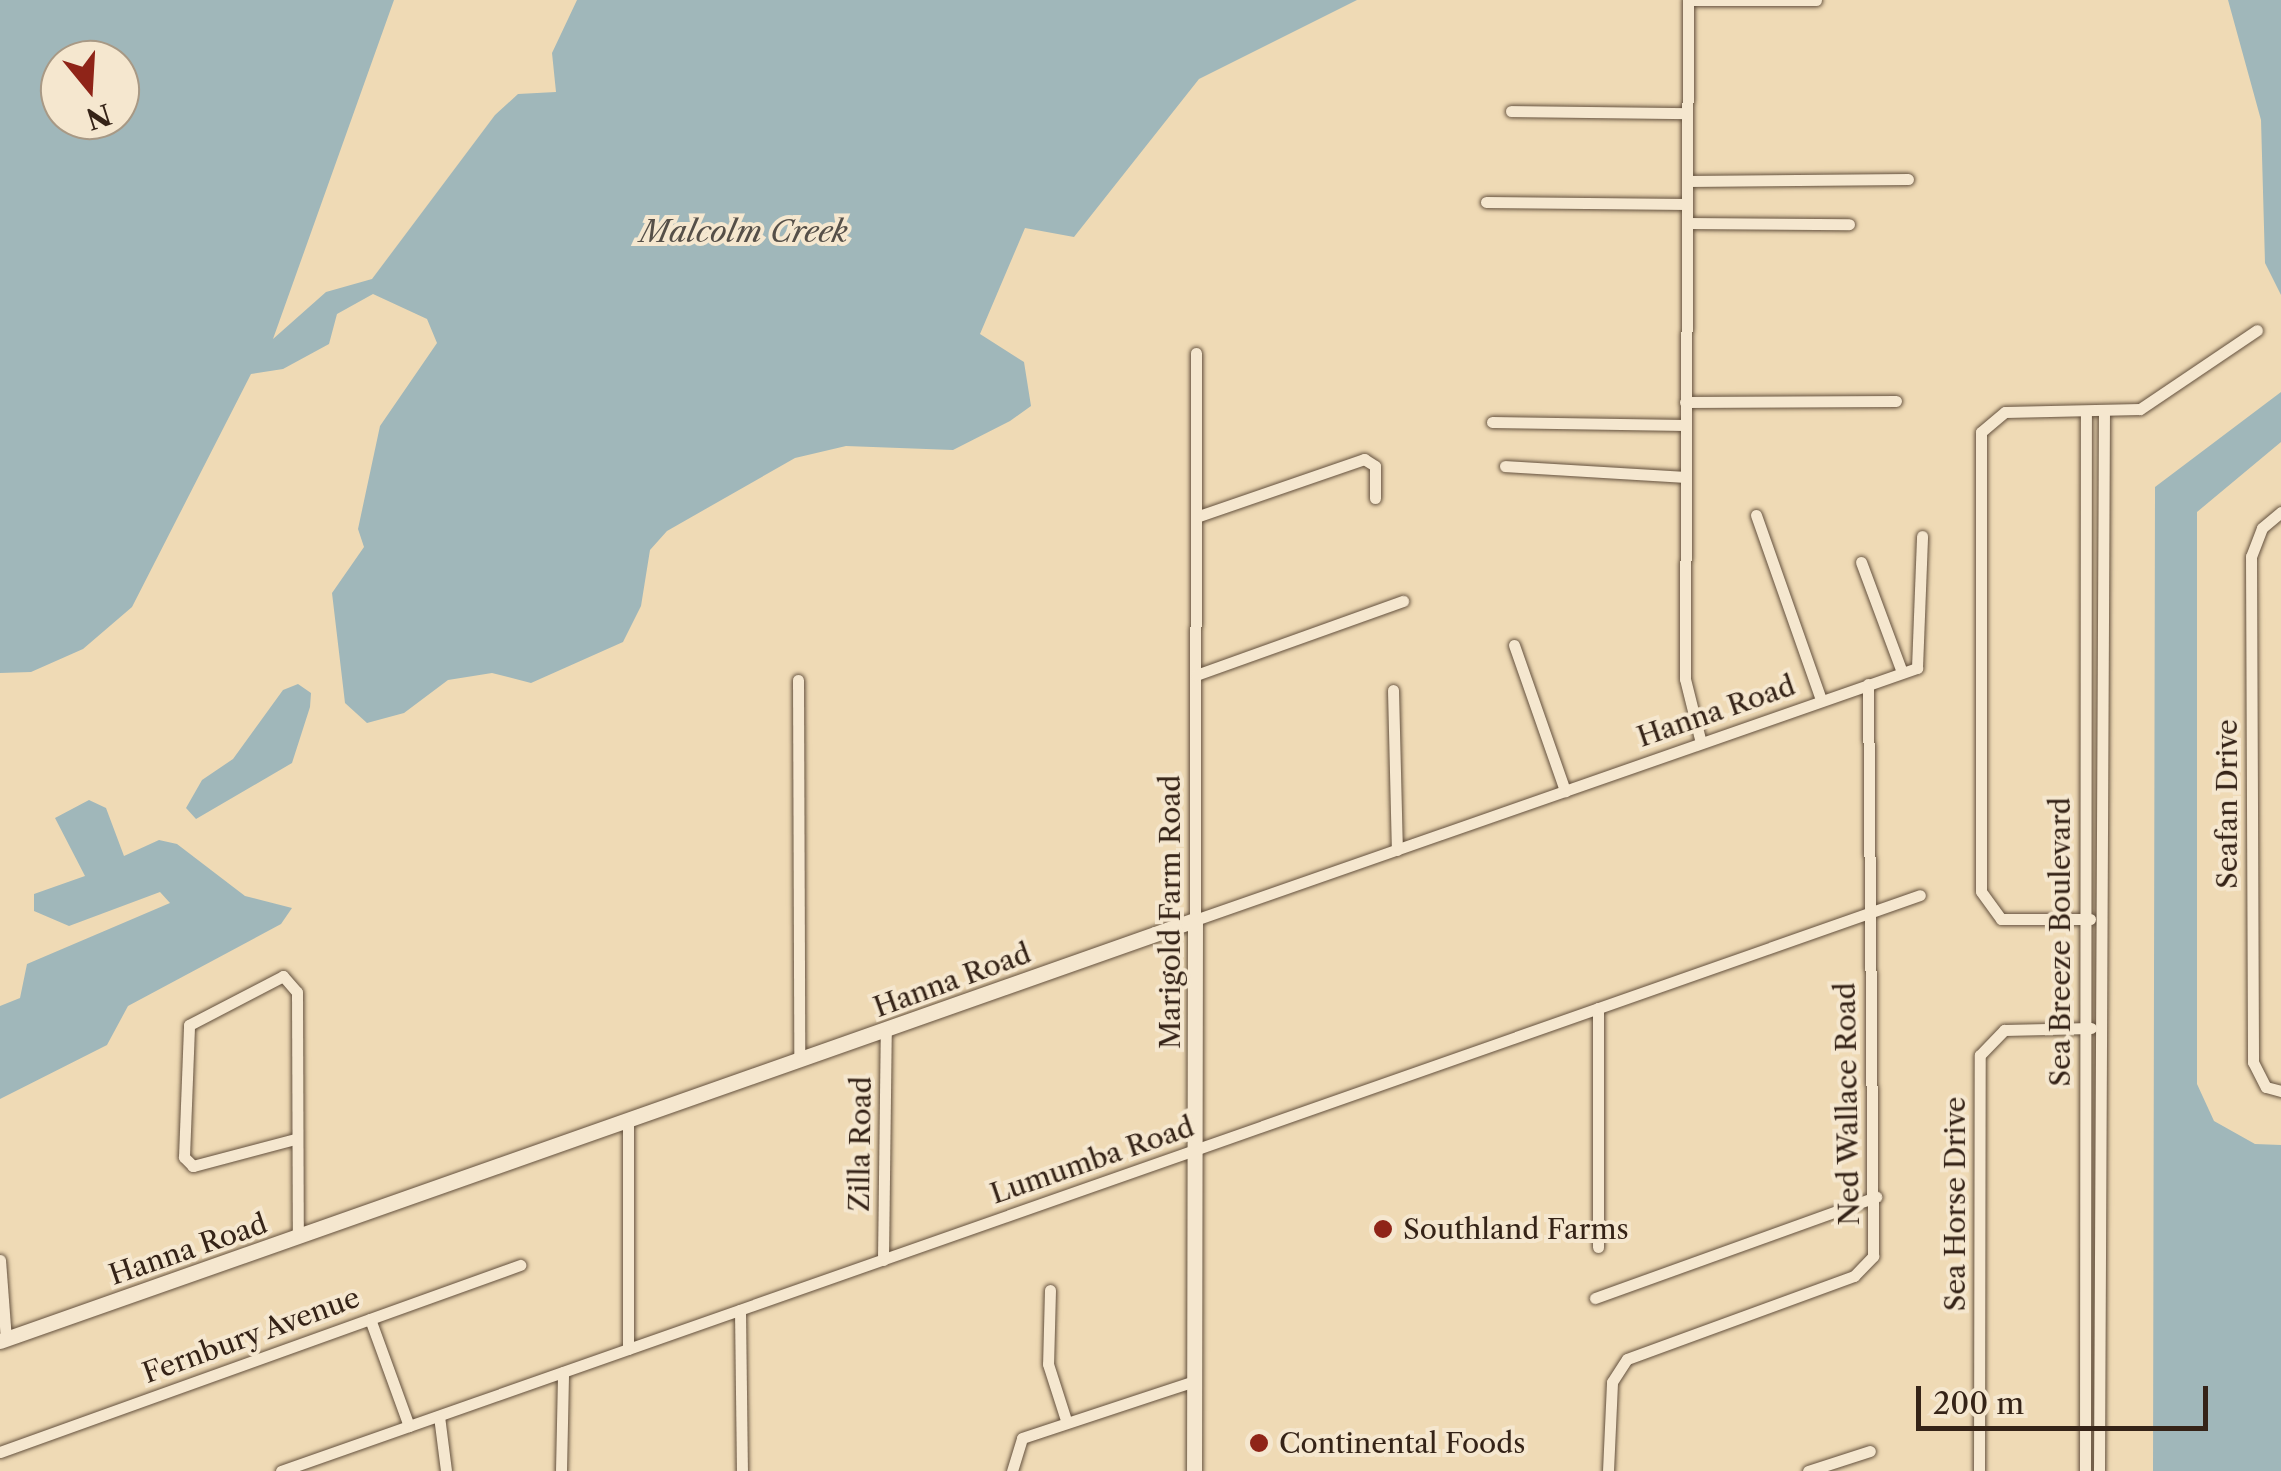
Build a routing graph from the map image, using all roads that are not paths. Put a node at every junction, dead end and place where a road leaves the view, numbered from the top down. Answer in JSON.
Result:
{"nodes":[{"id":1,"x":1816,"y":0,"type":"edge"},
{"id":2,"x":1511,"y":111,"type":"dead end"},
{"id":3,"x":1687,"y":113,"type":"junction"},
{"id":4,"x":1908,"y":179,"type":"dead end"},
{"id":5,"x":1687,"y":181,"type":"junction"},
{"id":6,"x":1486,"y":202,"type":"dead end"},
{"id":7,"x":1687,"y":204,"type":"junction"},
{"id":8,"x":1687,"y":223,"type":"junction"},
{"id":9,"x":1849,"y":224,"type":"dead end"},
{"id":10,"x":2258,"y":330,"type":"dead end"},
{"id":11,"x":1196,"y":352,"type":"dead end"},
{"id":12,"x":1686,"y":402,"type":"junction"},
{"id":13,"x":1896,"y":402,"type":"dead end"},
{"id":14,"x":2086,"y":413,"type":"junction"},
{"id":15,"x":2104,"y":414,"type":"junction"},
{"id":16,"x":1492,"y":422,"type":"dead end"},
{"id":17,"x":1685,"y":425,"type":"junction"},
{"id":18,"x":1506,"y":466,"type":"dead end"},
{"id":19,"x":1685,"y":476,"type":"junction"},
{"id":20,"x":1374,"y":498,"type":"dead end"},
{"id":21,"x":2281,"y":512,"type":"edge"},
{"id":22,"x":1756,"y":514,"type":"dead end"},
{"id":23,"x":1196,"y":517,"type":"junction"},
{"id":24,"x":1922,"y":536,"type":"dead end"},
{"id":25,"x":1861,"y":562,"type":"dead end"},
{"id":26,"x":1404,"y":601,"type":"dead end"},
{"id":27,"x":1514,"y":645,"type":"dead end"},
{"id":28,"x":1902,"y":672,"type":"junction"},
{"id":29,"x":1196,"y":674,"type":"junction"},
{"id":30,"x":798,"y":680,"type":"dead end"},
{"id":31,"x":1868,"y":684,"type":"junction"},
{"id":32,"x":1393,"y":690,"type":"dead end"},
{"id":33,"x":1821,"y":700,"type":"junction"},
{"id":34,"x":1701,"y":743,"type":"junction"},
{"id":35,"x":1565,"y":790,"type":"junction"},
{"id":36,"x":1397,"y":850,"type":"junction"},
{"id":37,"x":1920,"y":896,"type":"dead end"},
{"id":38,"x":1869,"y":913,"type":"junction"},
{"id":39,"x":2085,"y":918,"type":"junction"},
{"id":40,"x":2102,"y":919,"type":"junction"},
{"id":41,"x":1195,"y":920,"type":"junction"},
{"id":42,"x":1598,"y":1008,"type":"junction"},
{"id":43,"x":2085,"y":1028,"type":"junction"},
{"id":44,"x":886,"y":1029,"type":"junction"},
{"id":45,"x":2101,"y":1029,"type":"junction"},
{"id":46,"x":799,"y":1060,"type":"junction"},
{"id":47,"x":2281,"y":1091,"type":"edge"},
{"id":48,"x":628,"y":1120,"type":"junction"},
{"id":49,"x":295,"y":1139,"type":"junction"},
{"id":50,"x":1194,"y":1150,"type":"junction"},
{"id":51,"x":1876,"y":1196,"type":"junction"},
{"id":52,"x":298,"y":1236,"type":"junction"},
{"id":53,"x":1598,"y":1247,"type":"dead end"},
{"id":54,"x":0,"y":1260,"type":"edge"},
{"id":55,"x":882,"y":1260,"type":"junction"},
{"id":56,"x":520,"y":1265,"type":"dead end"},
{"id":57,"x":1050,"y":1290,"type":"dead end"},
{"id":58,"x":1595,"y":1298,"type":"dead end"},
{"id":59,"x":740,"y":1310,"type":"junction"},
{"id":60,"x":370,"y":1319,"type":"junction"},
{"id":61,"x":3,"y":1340,"type":"edge"},
{"id":62,"x":628,"y":1349,"type":"junction"},
{"id":63,"x":563,"y":1372,"type":"junction"},
{"id":64,"x":1194,"y":1381,"type":"junction"},
{"id":65,"x":439,"y":1416,"type":"junction"},
{"id":66,"x":1065,"y":1417,"type":"junction"},
{"id":67,"x":409,"y":1426,"type":"junction"},
{"id":68,"x":1870,"y":1451,"type":"dead end"},
{"id":69,"x":0,"y":1452,"type":"edge"},
{"id":70,"x":305,"y":1467,"type":"edge"},
{"id":71,"x":280,"y":1471,"type":"edge"},
{"id":72,"x":446,"y":1471,"type":"edge"},
{"id":73,"x":562,"y":1471,"type":"edge"},
{"id":74,"x":742,"y":1471,"type":"edge"},
{"id":75,"x":1012,"y":1471,"type":"edge"},
{"id":76,"x":1194,"y":1471,"type":"edge"},
{"id":77,"x":1608,"y":1471,"type":"edge"},
{"id":78,"x":1808,"y":1471,"type":"edge"},
{"id":79,"x":1978,"y":1471,"type":"edge"},
{"id":80,"x":2085,"y":1471,"type":"edge"},
{"id":81,"x":2099,"y":1471,"type":"edge"}],
"edges":[{"from":1,"to":3,"type":"street"},
{"from":2,"to":3,"type":"street"},
{"from":3,"to":5,"type":"street"},
{"from":4,"to":5,"type":"street"},
{"from":5,"to":7,"type":"street"},
{"from":6,"to":7,"type":"street"},
{"from":7,"to":8,"type":"street"},
{"from":8,"to":9,"type":"street"},
{"from":8,"to":12,"type":"street"},
{"from":10,"to":15,"type":"street"},
{"from":11,"to":23,"type":"street","name":"Marigold Farm Road"},
{"from":12,"to":13,"type":"street"},
{"from":12,"to":17,"type":"street"},
{"from":14,"to":15,"type":"street"},
{"from":14,"to":39,"type":"street","name":"Sea Breeze Boulevard"},
{"from":14,"to":39,"type":"street"},
{"from":15,"to":40,"type":"street","name":"Sea Breeze Boulevard"},
{"from":16,"to":17,"type":"street"},
{"from":17,"to":19,"type":"street"},
{"from":18,"to":19,"type":"street"},
{"from":19,"to":34,"type":"street"},
{"from":20,"to":23,"type":"street"},
{"from":21,"to":47,"type":"street","name":"Seafan Drive"},
{"from":22,"to":33,"type":"street"},
{"from":23,"to":29,"type":"street","name":"Marigold Farm Road"},
{"from":24,"to":28,"type":"street","name":"Hanna Road"},
{"from":25,"to":28,"type":"street"},
{"from":26,"to":29,"type":"street"},
{"from":27,"to":35,"type":"street"},
{"from":28,"to":31,"type":"street","name":"Hanna Road"},
{"from":29,"to":41,"type":"street","name":"Marigold Farm Road"},
{"from":30,"to":46,"type":"street"},
{"from":31,"to":33,"type":"street","name":"Hanna Road"},
{"from":31,"to":38,"type":"street","name":"Ned Wallace Road"},
{"from":32,"to":36,"type":"street"},
{"from":33,"to":34,"type":"street","name":"Hanna Road"},
{"from":34,"to":35,"type":"street","name":"Hanna Road"},
{"from":35,"to":36,"type":"street","name":"Hanna Road"},
{"from":36,"to":41,"type":"street","name":"Hanna Road"},
{"from":37,"to":38,"type":"street","name":"Lumumba Road"},
{"from":38,"to":42,"type":"street","name":"Lumumba Road"},
{"from":38,"to":51,"type":"street","name":"Ned Wallace Road"},
{"from":39,"to":40,"type":"street"},
{"from":39,"to":43,"type":"street","name":"Sea Breeze Boulevard"},
{"from":40,"to":45,"type":"street","name":"Sea Breeze Boulevard"},
{"from":41,"to":44,"type":"street","name":"Hanna Road"},
{"from":41,"to":50,"type":"street","name":"Marigold Farm Road"},
{"from":42,"to":50,"type":"street","name":"Lumumba Road"},
{"from":42,"to":53,"type":"street"},
{"from":43,"to":45,"type":"street","name":"Sea Horse Drive"},
{"from":43,"to":79,"type":"street","name":"Sea Horse Drive"},
{"from":43,"to":80,"type":"street","name":"Sea Breeze Boulevard"},
{"from":44,"to":46,"type":"street","name":"Hanna Road"},
{"from":44,"to":55,"type":"street","name":"Zilla Road"},
{"from":45,"to":81,"type":"street","name":"Sea Breeze Boulevard"},
{"from":46,"to":48,"type":"street","name":"Hanna Road"},
{"from":48,"to":52,"type":"street","name":"Hanna Road"},
{"from":48,"to":62,"type":"street"},
{"from":49,"to":49,"type":"street"},
{"from":49,"to":52,"type":"street"},
{"from":50,"to":55,"type":"street","name":"Lumumba Road"},
{"from":50,"to":64,"type":"street","name":"Marigold Farm Road"},
{"from":51,"to":58,"type":"street"},
{"from":51,"to":77,"type":"street","name":"Ned Wallace Road"},
{"from":52,"to":61,"type":"street","name":"Hanna Road"},
{"from":54,"to":61,"type":"street"},
{"from":55,"to":59,"type":"street","name":"Lumumba Road"},
{"from":56,"to":60,"type":"street","name":"Fernbury Avenue"},
{"from":57,"to":66,"type":"street"},
{"from":59,"to":62,"type":"street","name":"Lumumba Road"},
{"from":59,"to":74,"type":"street"},
{"from":60,"to":67,"type":"street"},
{"from":60,"to":69,"type":"street","name":"Fernbury Avenue"},
{"from":62,"to":63,"type":"street","name":"Lumumba Road"},
{"from":63,"to":65,"type":"street","name":"Lumumba Road"},
{"from":63,"to":73,"type":"street"},
{"from":64,"to":66,"type":"street"},
{"from":64,"to":76,"type":"street","name":"Marigold Farm Road"},
{"from":65,"to":67,"type":"street","name":"Lumumba Road"},
{"from":65,"to":72,"type":"street"},
{"from":66,"to":75,"type":"street"},
{"from":67,"to":70,"type":"street","name":"Lumumba Road"},
{"from":68,"to":78,"type":"street"},
{"from":70,"to":71,"type":"street","name":"Lumumba Road"}]}
